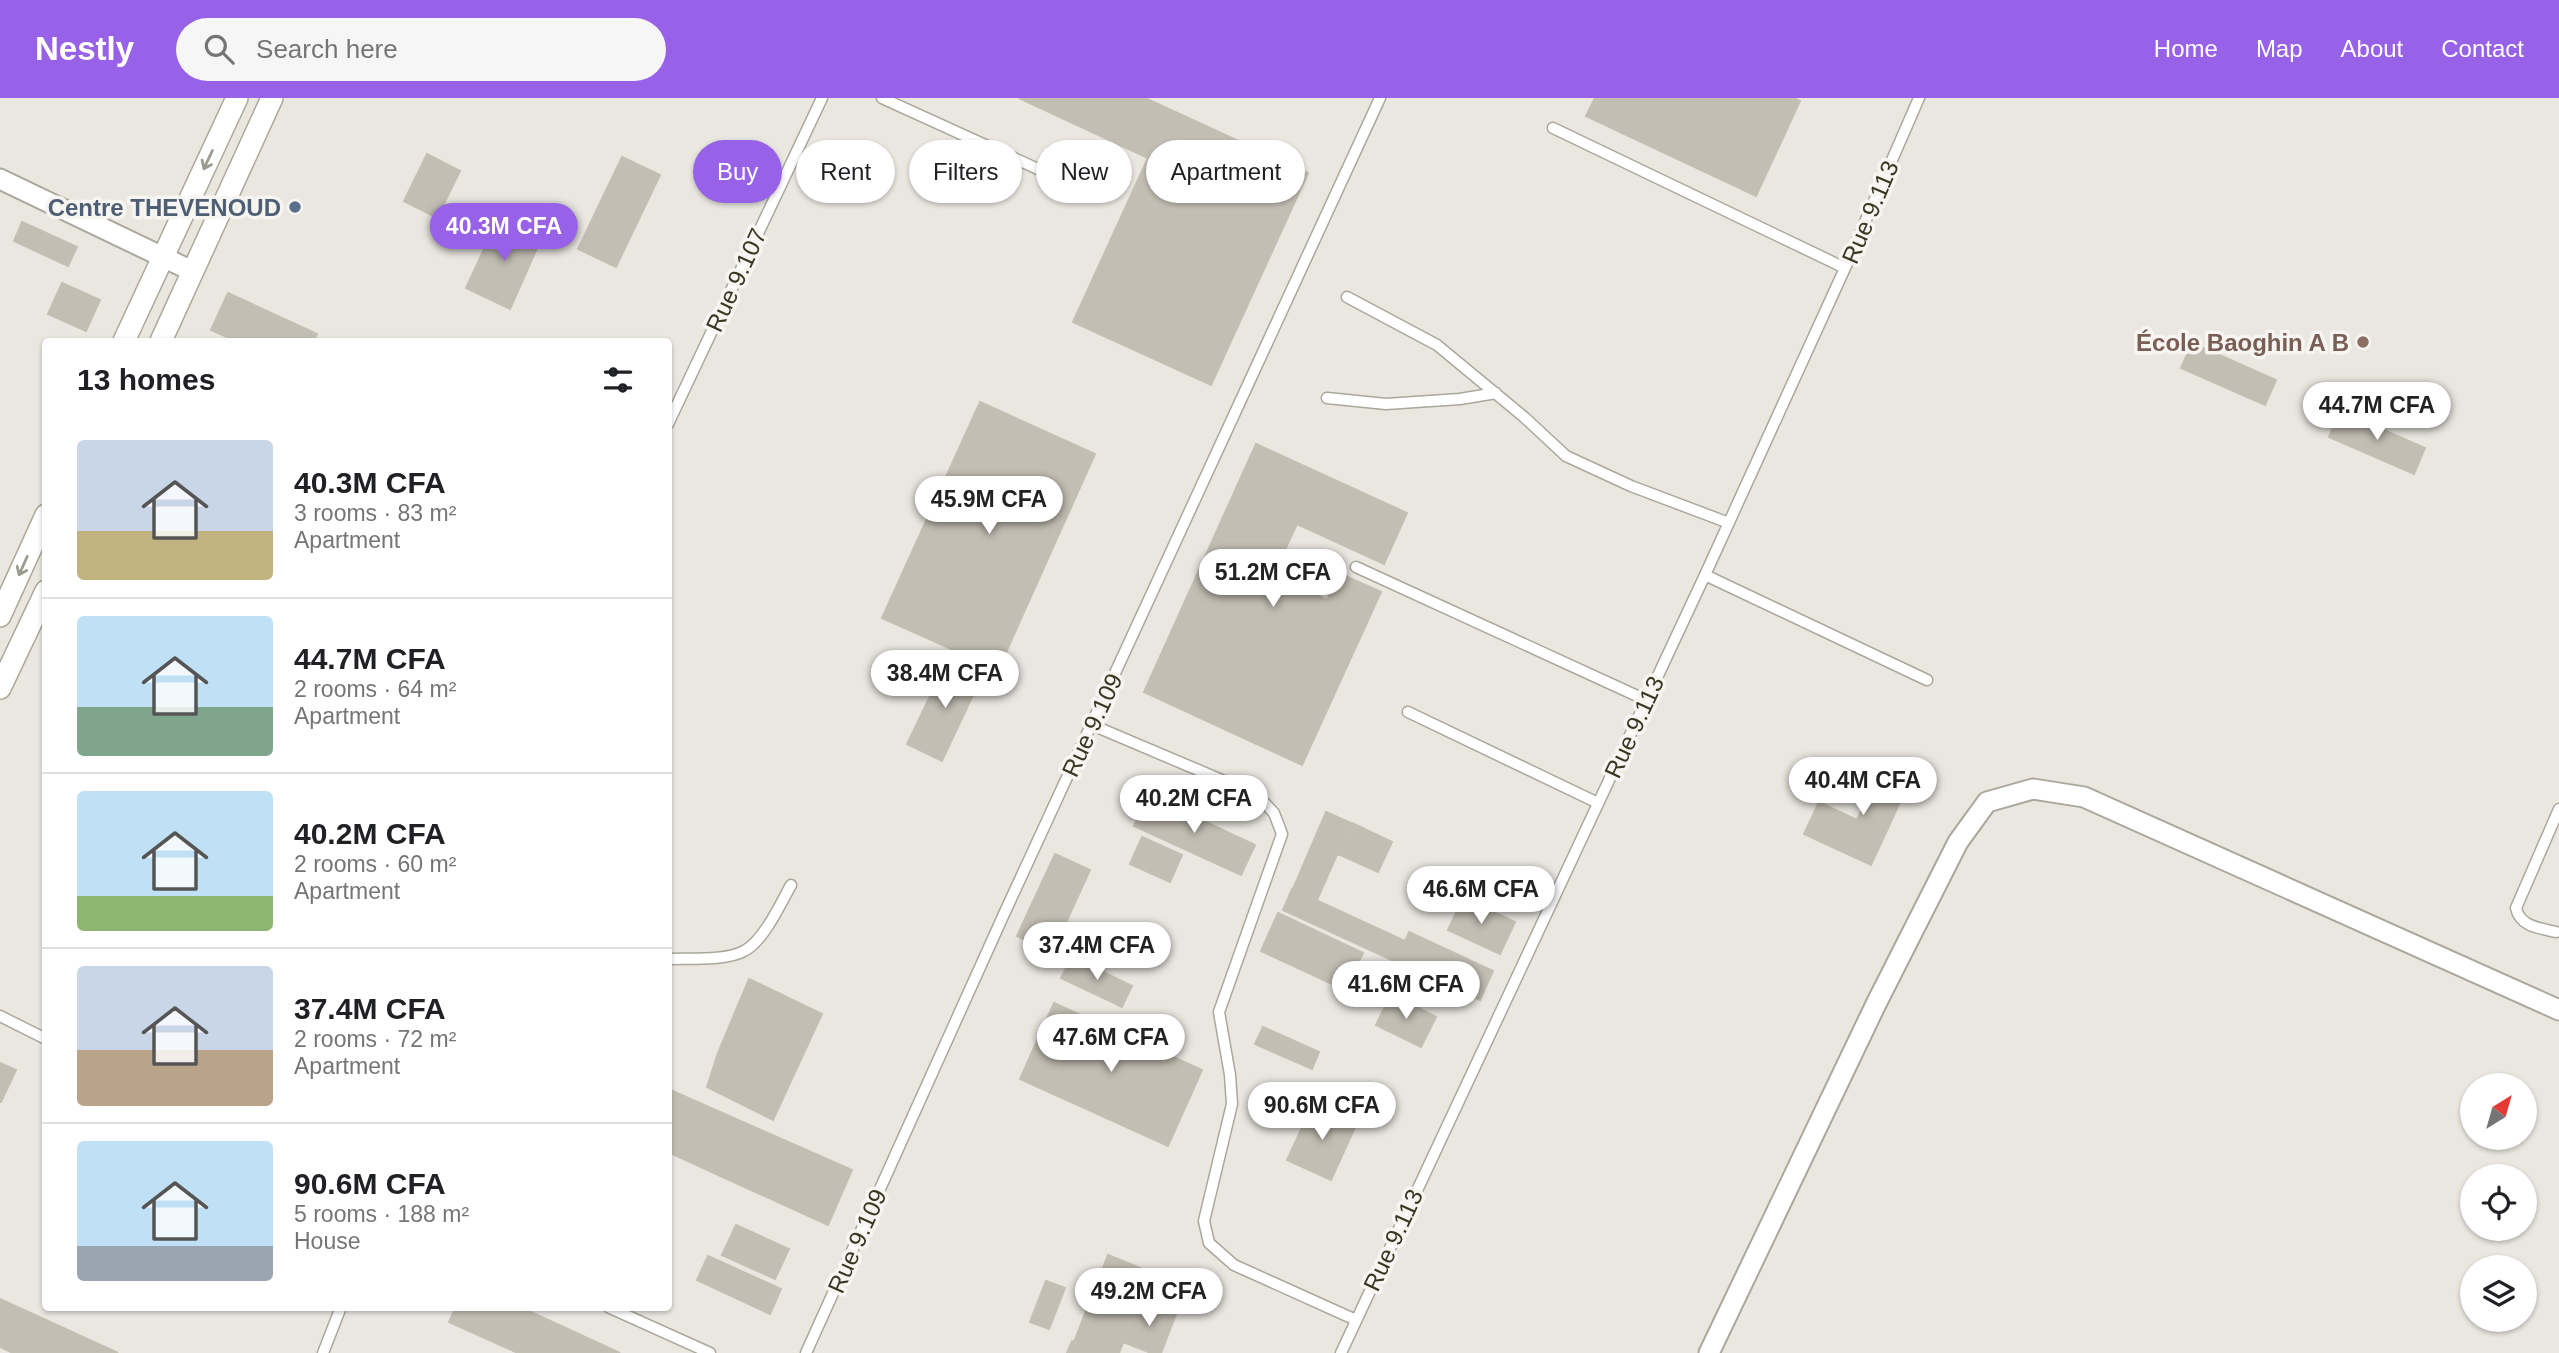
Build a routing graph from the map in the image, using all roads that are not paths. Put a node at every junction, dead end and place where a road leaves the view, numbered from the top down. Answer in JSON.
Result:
{"nodes":[{"id":1,"x":237,"y":98,"type":"edge"},
{"id":2,"x":272,"y":98,"type":"edge"},
{"id":3,"x":821,"y":98,"type":"edge"},
{"id":4,"x":882,"y":98,"type":"edge"},
{"id":5,"x":1380,"y":98,"type":"edge"},
{"id":6,"x":1919,"y":98,"type":"edge"},
{"id":7,"x":1553,"y":128,"type":"dead end"},
{"id":8,"x":1036,"y":168,"type":"edge"},
{"id":9,"x":0,"y":180,"type":"edge"},
{"id":10,"x":162,"y":256,"type":"junction"},
{"id":11,"x":1845,"y":268,"type":"junction"},
{"id":12,"x":192,"y":271,"type":"junction"},
{"id":13,"x":1347,"y":297,"type":"dead end"},
{"id":14,"x":125,"y":338,"type":"edge"},
{"id":15,"x":162,"y":338,"type":"edge"},
{"id":16,"x":1496,"y":393,"type":"junction"},
{"id":17,"x":1326,"y":398,"type":"dead end"},
{"id":18,"x":672,"y":415,"type":"edge"},
{"id":19,"x":42,"y":523,"type":"edge"},
{"id":20,"x":1729,"y":523,"type":"junction"},
{"id":21,"x":1356,"y":567,"type":"dead end"},
{"id":22,"x":1705,"y":575,"type":"junction"},
{"id":23,"x":5,"y":593,"type":"edge"},
{"id":24,"x":42,"y":599,"type":"edge"},
{"id":25,"x":0,"y":616,"type":"edge"},
{"id":26,"x":1927,"y":680,"type":"dead end"},
{"id":27,"x":0,"y":688,"type":"edge"},
{"id":28,"x":1646,"y":700,"type":"junction"},
{"id":29,"x":1408,"y":712,"type":"dead end"},
{"id":30,"x":1092,"y":725,"type":"junction"},
{"id":31,"x":1598,"y":803,"type":"junction"},
{"id":32,"x":2558,"y":813,"type":"edge"},
{"id":33,"x":791,"y":885,"type":"dead end"},
{"id":34,"x":2558,"y":931,"type":"edge"},
{"id":35,"x":672,"y":959,"type":"edge"},
{"id":36,"x":2559,"y":1010,"type":"edge"},
{"id":37,"x":0,"y":1016,"type":"edge"},
{"id":38,"x":42,"y":1036,"type":"edge"},
{"id":39,"x":339,"y":1311,"type":"edge"},
{"id":40,"x":617,"y":1311,"type":"edge"},
{"id":41,"x":1356,"y":1320,"type":"junction"},
{"id":42,"x":323,"y":1353,"type":"edge"},
{"id":43,"x":710,"y":1353,"type":"edge"},
{"id":44,"x":806,"y":1353,"type":"edge"},
{"id":45,"x":1341,"y":1353,"type":"edge"},
{"id":46,"x":1709,"y":1353,"type":"edge"}],
"edges":[{"from":1,"to":10,"type":"main road","one_way":true},
{"from":2,"to":12,"type":"main road"},
{"from":3,"to":18,"type":"lane","name":"Rue 9.107"},
{"from":4,"to":8,"type":"lane"},
{"from":5,"to":30,"type":"lane","name":"Rue 9.109"},
{"from":6,"to":11,"type":"lane","name":"Rue 9.113"},
{"from":7,"to":11,"type":"lane"},
{"from":9,"to":10,"type":"street"},
{"from":10,"to":12,"type":"street"},
{"from":10,"to":14,"type":"main road"},
{"from":11,"to":20,"type":"lane","name":"Rue 9.113"},
{"from":12,"to":15,"type":"main road"},
{"from":13,"to":16,"type":"lane"},
{"from":16,"to":17,"type":"lane"},
{"from":16,"to":20,"type":"lane"},
{"from":19,"to":23,"type":"main road","one_way":true},
{"from":20,"to":22,"type":"lane","name":"Rue 9.113"},
{"from":21,"to":28,"type":"lane"},
{"from":22,"to":26,"type":"lane"},
{"from":22,"to":28,"type":"lane","name":"Rue 9.113"},
{"from":23,"to":25,"type":"main road"},
{"from":24,"to":27,"type":"main road"},
{"from":28,"to":31,"type":"lane","name":"Rue 9.113"},
{"from":29,"to":31,"type":"lane"},
{"from":30,"to":41,"type":"lane"},
{"from":30,"to":44,"type":"lane","name":"Rue 9.109"},
{"from":31,"to":41,"type":"lane","name":"Rue 9.113"},
{"from":32,"to":34,"type":"lane"},
{"from":33,"to":35,"type":"lane"},
{"from":36,"to":46,"type":"street"},
{"from":37,"to":38,"type":"lane"},
{"from":39,"to":42,"type":"lane"},
{"from":40,"to":43,"type":"lane"},
{"from":41,"to":45,"type":"lane","name":"Rue 9.113"}]}
